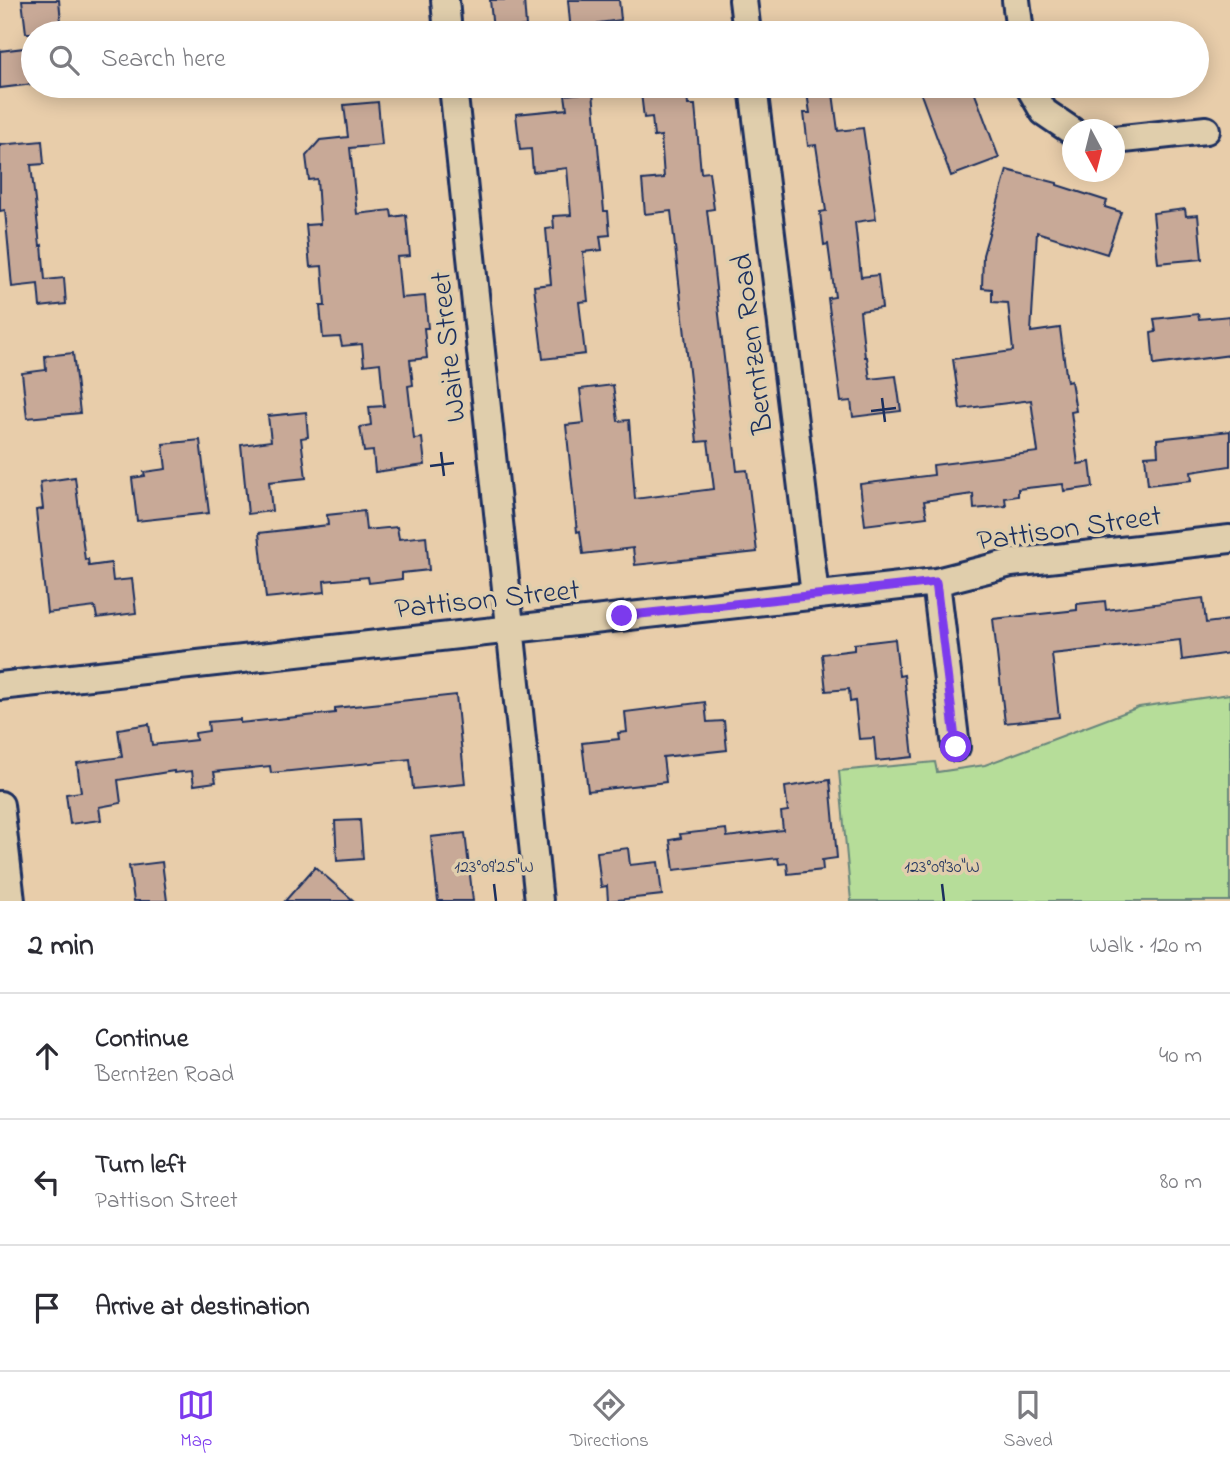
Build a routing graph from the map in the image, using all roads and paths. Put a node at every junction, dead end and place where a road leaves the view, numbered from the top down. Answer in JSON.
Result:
{"nodes":[{"id":1,"x":444,"y":0,"type":"edge"},
{"id":2,"x":743,"y":0,"type":"edge"},
{"id":3,"x":1016,"y":0,"type":"edge"},
{"id":4,"x":447,"y":21,"type":"edge"},
{"id":5,"x":746,"y":21,"type":"edge"},
{"id":6,"x":1019,"y":21,"type":"edge"},
{"id":7,"x":454,"y":98,"type":"edge"},
{"id":8,"x":754,"y":98,"type":"edge"},
{"id":9,"x":1036,"y":98,"type":"edge"},
{"id":10,"x":1062,"y":124,"type":"edge"},
{"id":11,"x":1206,"y":130,"type":"dead end"},
{"id":12,"x":1125,"y":139,"type":"edge"},
{"id":13,"x":1230,"y":540,"type":"edge"},
{"id":14,"x":936,"y":582,"type":"junction"},
{"id":15,"x":815,"y":595,"type":"junction"},
{"id":16,"x":509,"y":629,"type":"junction"},
{"id":17,"x":0,"y":686,"type":"edge"},
{"id":18,"x":956,"y":747,"type":"dead end"},
{"id":19,"x":0,"y":805,"type":"edge"},
{"id":20,"x":539,"y":897,"type":"edge"},
{"id":21,"x":11,"y":901,"type":"edge"}],
"edges":[{"from":1,"to":4,"type":"street"},
{"from":2,"to":5,"type":"street"},
{"from":3,"to":6,"type":"street"},
{"from":7,"to":16,"type":"street","name":"Waite Street"},
{"from":8,"to":15,"type":"street","name":"Berntzen Road"},
{"from":9,"to":10,"type":"street"},
{"from":11,"to":12,"type":"street"},
{"from":13,"to":14,"type":"street","name":"Pattison Street"},
{"from":14,"to":15,"type":"street","name":"Pattison Street"},
{"from":14,"to":18,"type":"street"},
{"from":15,"to":16,"type":"street","name":"Pattison Street"},
{"from":16,"to":17,"type":"street","name":"Pattison Street"},
{"from":16,"to":20,"type":"street","name":"Waite Street"},
{"from":19,"to":21,"type":"street"}]}
